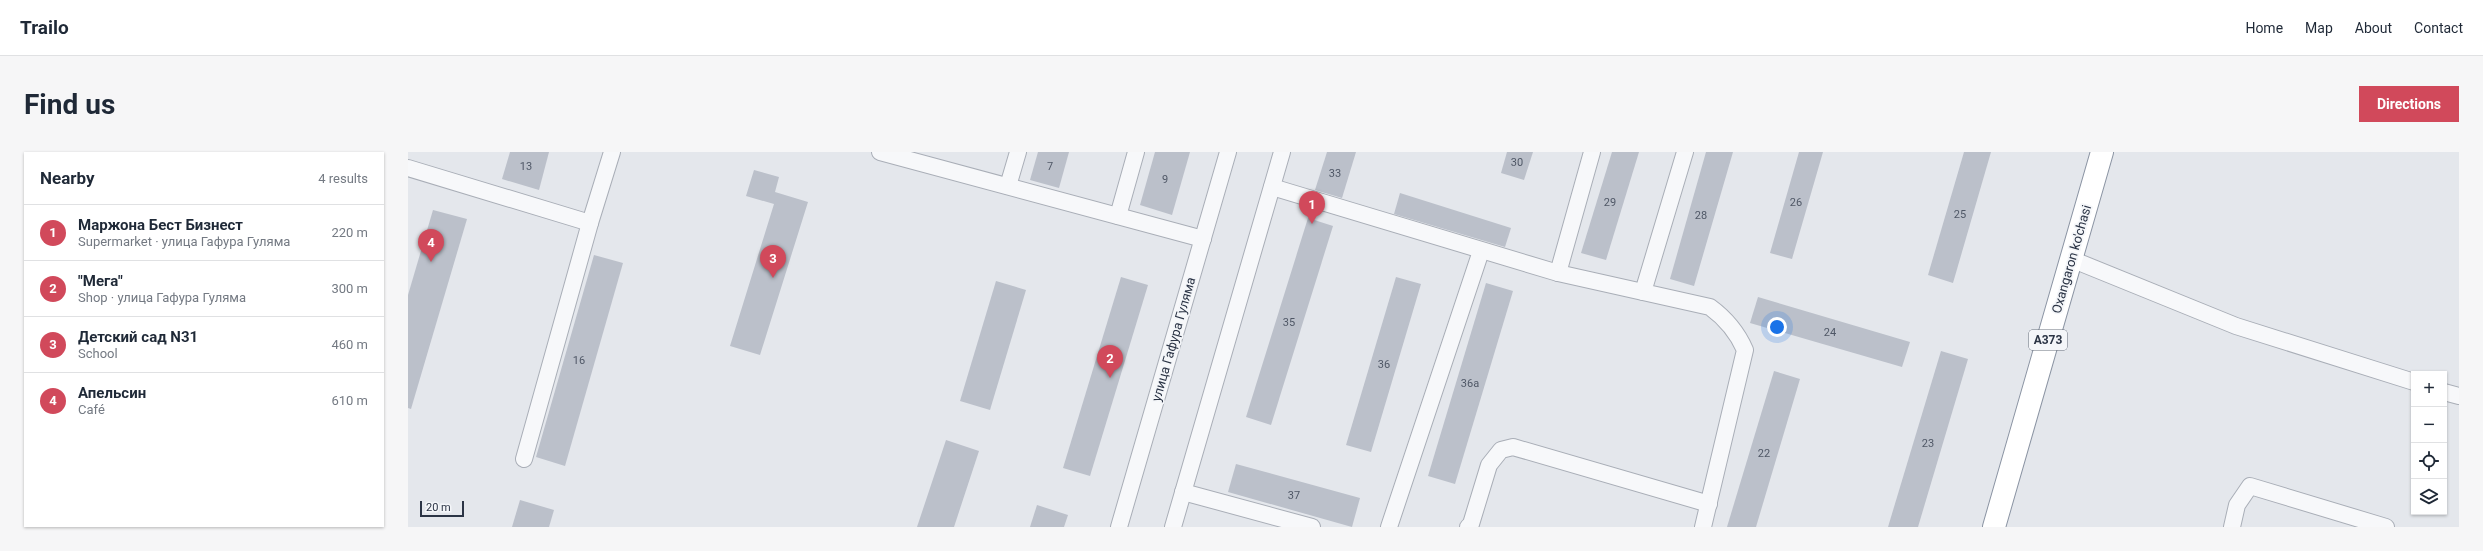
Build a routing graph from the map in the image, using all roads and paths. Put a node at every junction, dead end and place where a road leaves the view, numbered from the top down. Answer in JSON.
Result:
{"nodes":[{"id":1,"x":612,"y":152,"type":"edge"},
{"id":2,"x":880,"y":152,"type":"edge"},
{"id":3,"x":1018,"y":152,"type":"edge"},
{"id":4,"x":1136,"y":152,"type":"edge"},
{"id":5,"x":1228,"y":152,"type":"edge"},
{"id":6,"x":1282,"y":152,"type":"edge"},
{"id":7,"x":1592,"y":152,"type":"edge"},
{"id":8,"x":1685,"y":152,"type":"edge"},
{"id":9,"x":2086,"y":152,"type":"edge"},
{"id":10,"x":2102,"y":152,"type":"edge"},
{"id":11,"x":408,"y":168,"type":"edge"},
{"id":12,"x":1008,"y":186,"type":"junction"},
{"id":13,"x":1272,"y":187,"type":"junction"},
{"id":14,"x":1118,"y":216,"type":"junction"},
{"id":15,"x":590,"y":223,"type":"junction"},
{"id":16,"x":1203,"y":239,"type":"junction"},
{"id":17,"x":1481,"y":251,"type":"junction"},
{"id":18,"x":2071,"y":258,"type":"junction"},
{"id":19,"x":1558,"y":272,"type":"junction"},
{"id":20,"x":1643,"y":292,"type":"junction"},
{"id":21,"x":2411,"y":381,"type":"edge"},
{"id":22,"x":2447,"y":393,"type":"edge"},
{"id":23,"x":2459,"y":396,"type":"edge"},
{"id":24,"x":524,"y":459,"type":"dead end"},
{"id":25,"x":1183,"y":492,"type":"junction"},
{"id":26,"x":1709,"y":504,"type":"junction"},
{"id":27,"x":1119,"y":527,"type":"edge"},
{"id":28,"x":1173,"y":527,"type":"edge"},
{"id":29,"x":1312,"y":527,"type":"edge"},
{"id":30,"x":1389,"y":527,"type":"edge"},
{"id":31,"x":1468,"y":527,"type":"edge"},
{"id":32,"x":1703,"y":527,"type":"edge"},
{"id":33,"x":1980,"y":527,"type":"edge"},
{"id":34,"x":1994,"y":527,"type":"edge"},
{"id":35,"x":2232,"y":527,"type":"edge"},
{"id":36,"x":2386,"y":527,"type":"edge"}],
"edges":[{"from":1,"to":15,"type":"street"},
{"from":2,"to":12,"type":"street"},
{"from":3,"to":12,"type":"street"},
{"from":4,"to":14,"type":"street"},
{"from":5,"to":16,"type":"street","name":"улица Гафура Гуляма"},
{"from":6,"to":13,"type":"street"},
{"from":7,"to":19,"type":"street"},
{"from":8,"to":20,"type":"street"},
{"from":9,"to":33,"type":"highway","name":"Oxangaron ko'chasi","number":"A373"},
{"from":10,"to":18,"type":"highway","name":"Oxangaron ko'chasi","number":"A373"},
{"from":11,"to":15,"type":"street"},
{"from":12,"to":14,"type":"street"},
{"from":13,"to":17,"type":"street"},
{"from":13,"to":25,"type":"street"},
{"from":14,"to":16,"type":"street"},
{"from":15,"to":24,"type":"street"},
{"from":16,"to":27,"type":"street","name":"улица Гафура Гуляма"},
{"from":17,"to":19,"type":"street"},
{"from":17,"to":30,"type":"street"},
{"from":18,"to":21,"type":"street"},
{"from":18,"to":34,"type":"highway","name":"Oxangaron ko'chasi","number":"A373"},
{"from":19,"to":20,"type":"street"},
{"from":20,"to":26,"type":"street"},
{"from":22,"to":23,"type":"street"},
{"from":25,"to":28,"type":"street"},
{"from":25,"to":29,"type":"street"},
{"from":26,"to":31,"type":"street"},
{"from":26,"to":32,"type":"street"},
{"from":35,"to":36,"type":"street"}]}
